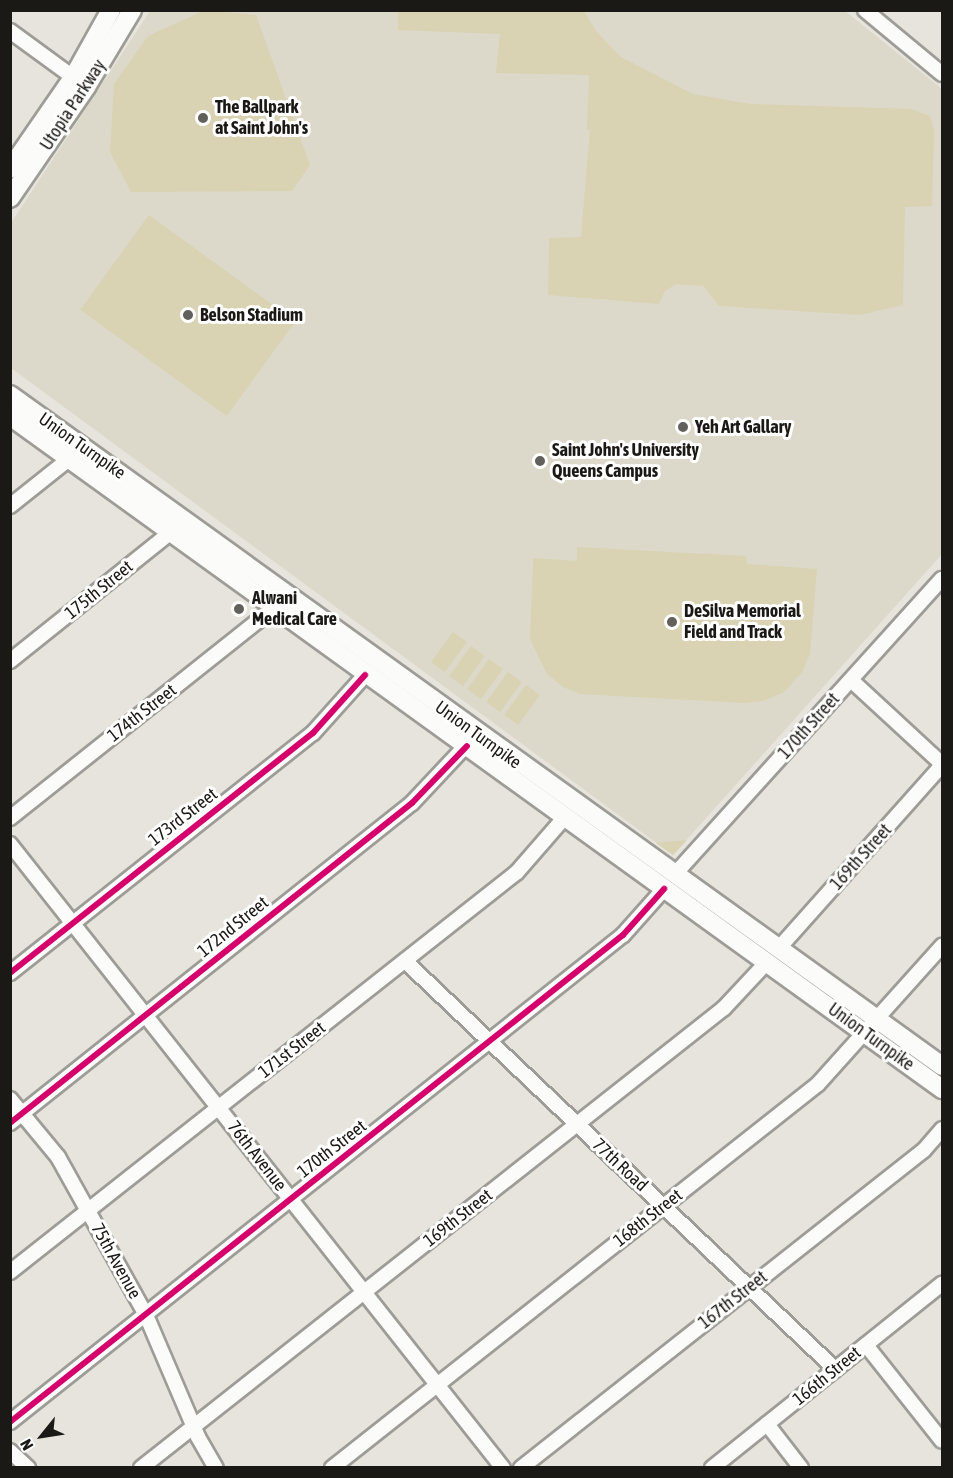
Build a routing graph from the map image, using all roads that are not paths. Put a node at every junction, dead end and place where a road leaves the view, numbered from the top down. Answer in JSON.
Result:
{"nodes":[{"id":1,"x":111,"y":10,"type":"edge"},
{"id":2,"x":132,"y":10,"type":"edge"},
{"id":3,"x":865,"y":10,"type":"edge"},
{"id":4,"x":10,"y":31,"type":"edge"},
{"id":5,"x":942,"y":74,"type":"edge"},
{"id":6,"x":80,"y":83,"type":"junction"},
{"id":7,"x":10,"y":170,"type":"edge"},
{"id":8,"x":10,"y":198,"type":"edge"},
{"id":9,"x":10,"y":395,"type":"edge"},
{"id":10,"x":10,"y":416,"type":"edge"},
{"id":11,"x":69,"y":459,"type":"junction"},
{"id":12,"x":10,"y":506,"type":"edge"},
{"id":13,"x":186,"y":519,"type":"junction"},
{"id":14,"x":171,"y":532,"type":"junction"},
{"id":15,"x":942,"y":579,"type":"edge"},
{"id":16,"x":274,"y":608,"type":"junction"},
{"id":17,"x":10,"y":661,"type":"edge"},
{"id":18,"x":365,"y":675,"type":"junction"},
{"id":19,"x":850,"y":680,"type":"junction"},
{"id":20,"x":478,"y":731,"type":"junction"},
{"id":21,"x":467,"y":746,"type":"junction"},
{"id":22,"x":942,"y":764,"type":"edge"},
{"id":23,"x":565,"y":817,"type":"junction"},
{"id":24,"x":10,"y":818,"type":"edge"},
{"id":25,"x":10,"y":844,"type":"edge"},
{"id":26,"x":675,"y":873,"type":"junction"},
{"id":27,"x":664,"y":889,"type":"junction"},
{"id":28,"x":74,"y":924,"type":"junction"},
{"id":29,"x":942,"y":946,"type":"edge"},
{"id":30,"x":773,"y":955,"type":"junction"},
{"id":31,"x":405,"y":961,"type":"junction"},
{"id":32,"x":10,"y":973,"type":"edge"},
{"id":33,"x":146,"y":1016,"type":"junction"},
{"id":34,"x":877,"y":1018,"type":"junction"},
{"id":35,"x":865,"y":1032,"type":"junction"},
{"id":36,"x":491,"y":1042,"type":"junction"},
{"id":37,"x":942,"y":1065,"type":"edge"},
{"id":38,"x":942,"y":1089,"type":"edge"},
{"id":39,"x":10,"y":1099,"type":"edge"},
{"id":40,"x":219,"y":1108,"type":"junction"},
{"id":41,"x":24,"y":1112,"type":"junction"},
{"id":42,"x":10,"y":1123,"type":"edge"},
{"id":43,"x":577,"y":1124,"type":"junction"},
{"id":44,"x":942,"y":1130,"type":"edge"},
{"id":45,"x":292,"y":1200,"type":"junction"},
{"id":46,"x":664,"y":1206,"type":"junction"},
{"id":47,"x":88,"y":1211,"type":"junction"},
{"id":48,"x":10,"y":1272,"type":"edge"},
{"id":49,"x":942,"y":1284,"type":"edge"},
{"id":50,"x":750,"y":1287,"type":"junction"},
{"id":51,"x":364,"y":1292,"type":"junction"},
{"id":52,"x":146,"y":1315,"type":"junction"},
{"id":53,"x":866,"y":1345,"type":"junction"},
{"id":54,"x":835,"y":1369,"type":"junction"},
{"id":55,"x":437,"y":1384,"type":"junction"},
{"id":56,"x":10,"y":1422,"type":"edge"},
{"id":57,"x":766,"y":1424,"type":"junction"},
{"id":58,"x":194,"y":1426,"type":"junction"},
{"id":59,"x":942,"y":1441,"type":"edge"},
{"id":60,"x":10,"y":1451,"type":"edge"},
{"id":61,"x":28,"y":1467,"type":"edge"},
{"id":62,"x":141,"y":1467,"type":"edge"},
{"id":63,"x":216,"y":1467,"type":"edge"},
{"id":64,"x":332,"y":1467,"type":"edge"},
{"id":65,"x":503,"y":1467,"type":"edge"},
{"id":66,"x":521,"y":1467,"type":"edge"},
{"id":67,"x":712,"y":1467,"type":"edge"},
{"id":68,"x":801,"y":1467,"type":"edge"}],
"edges":[{"from":1,"to":6,"type":"main road","name":"Utopia Parkway"},
{"from":2,"to":6,"type":"main road","name":"Utopia Parkway"},
{"from":3,"to":5,"type":"street"},
{"from":4,"to":6,"type":"street"},
{"from":6,"to":7,"type":"main road","name":"Utopia Parkway"},
{"from":6,"to":8,"type":"main road","name":"Utopia Parkway"},
{"from":9,"to":13,"type":"main road","name":"Union Turnpike"},
{"from":10,"to":11,"type":"main road","name":"Union Turnpike"},
{"from":11,"to":12,"type":"street"},
{"from":11,"to":14,"type":"main road","name":"Union Turnpike"},
{"from":13,"to":14,"type":"street","name":"175th Street"},
{"from":13,"to":20,"type":"main road","name":"Union Turnpike"},
{"from":14,"to":16,"type":"main road","name":"Union Turnpike"},
{"from":14,"to":17,"type":"street","name":"175th Street"},
{"from":15,"to":19,"type":"street","name":"170th Street"},
{"from":16,"to":18,"type":"main road","name":"Union Turnpike"},
{"from":16,"to":24,"type":"street","name":"174th Street"},
{"from":18,"to":21,"type":"main road","name":"Union Turnpike"},
{"from":18,"to":28,"type":"street","name":"173rd Street"},
{"from":19,"to":22,"type":"street"},
{"from":19,"to":26,"type":"street","name":"170th Street"},
{"from":20,"to":21,"type":"street","name":"172nd Street"},
{"from":20,"to":26,"type":"main road","name":"Union Turnpike"},
{"from":21,"to":23,"type":"main road","name":"Union Turnpike"},
{"from":21,"to":33,"type":"street","name":"172nd Street"},
{"from":22,"to":30,"type":"street","name":"169th Street"},
{"from":23,"to":27,"type":"main road","name":"Union Turnpike"},
{"from":23,"to":31,"type":"street","name":"171st Street"},
{"from":25,"to":28,"type":"street","name":"76th Avenue"},
{"from":26,"to":30,"type":"main road","name":"Union Turnpike"},
{"from":27,"to":30,"type":"main road","name":"Union Turnpike"},
{"from":27,"to":36,"type":"street","name":"170th Street"},
{"from":28,"to":32,"type":"street","name":"173rd Street"},
{"from":28,"to":33,"type":"street","name":"76th Avenue"},
{"from":29,"to":34,"type":"street","name":"168th Street"},
{"from":30,"to":34,"type":"main road","name":"Union Turnpike"},
{"from":30,"to":35,"type":"main road","name":"Union Turnpike"},
{"from":30,"to":43,"type":"street","name":"169th Street"},
{"from":31,"to":36,"type":"street","name":"77th Road"},
{"from":31,"to":40,"type":"street","name":"171st Street"},
{"from":33,"to":40,"type":"street","name":"76th Avenue"},
{"from":33,"to":41,"type":"street","name":"172nd Street"},
{"from":34,"to":35,"type":"street","name":"168th Street"},
{"from":34,"to":37,"type":"main road","name":"Union Turnpike"},
{"from":35,"to":38,"type":"main road","name":"Union Turnpike"},
{"from":35,"to":46,"type":"street","name":"168th Street"},
{"from":36,"to":43,"type":"street","name":"77th Road"},
{"from":36,"to":45,"type":"street","name":"170th Street"},
{"from":39,"to":41,"type":"street","name":"75th Avenue"},
{"from":40,"to":45,"type":"street","name":"76th Avenue"},
{"from":40,"to":47,"type":"street","name":"171st Street"},
{"from":41,"to":42,"type":"street","name":"172nd Street"},
{"from":41,"to":47,"type":"street","name":"75th Avenue"},
{"from":43,"to":46,"type":"street","name":"77th Road"},
{"from":43,"to":51,"type":"street","name":"169th Street"},
{"from":44,"to":50,"type":"street","name":"167th Street"},
{"from":45,"to":51,"type":"street","name":"76th Avenue"},
{"from":45,"to":52,"type":"street","name":"170th Street"},
{"from":46,"to":50,"type":"street","name":"77th Road"},
{"from":46,"to":55,"type":"street","name":"168th Street"},
{"from":47,"to":48,"type":"street","name":"171st Street"},
{"from":47,"to":52,"type":"street","name":"75th Avenue"},
{"from":49,"to":53,"type":"street","name":"166th Street"},
{"from":50,"to":54,"type":"street","name":"77th Road"},
{"from":50,"to":66,"type":"street","name":"167th Street"},
{"from":51,"to":55,"type":"street","name":"76th Avenue"},
{"from":51,"to":58,"type":"street","name":"169th Street"},
{"from":52,"to":56,"type":"street","name":"170th Street"},
{"from":52,"to":58,"type":"street","name":"75th Avenue"},
{"from":53,"to":54,"type":"street","name":"166th Street"},
{"from":53,"to":59,"type":"street"},
{"from":54,"to":57,"type":"street","name":"166th Street"},
{"from":55,"to":64,"type":"street","name":"168th Street"},
{"from":55,"to":65,"type":"street","name":"76th Avenue"},
{"from":57,"to":67,"type":"street","name":"166th Street"},
{"from":57,"to":68,"type":"street"},
{"from":58,"to":62,"type":"street","name":"169th Street"},
{"from":58,"to":63,"type":"street","name":"75th Avenue"},
{"from":60,"to":61,"type":"street"}]}
